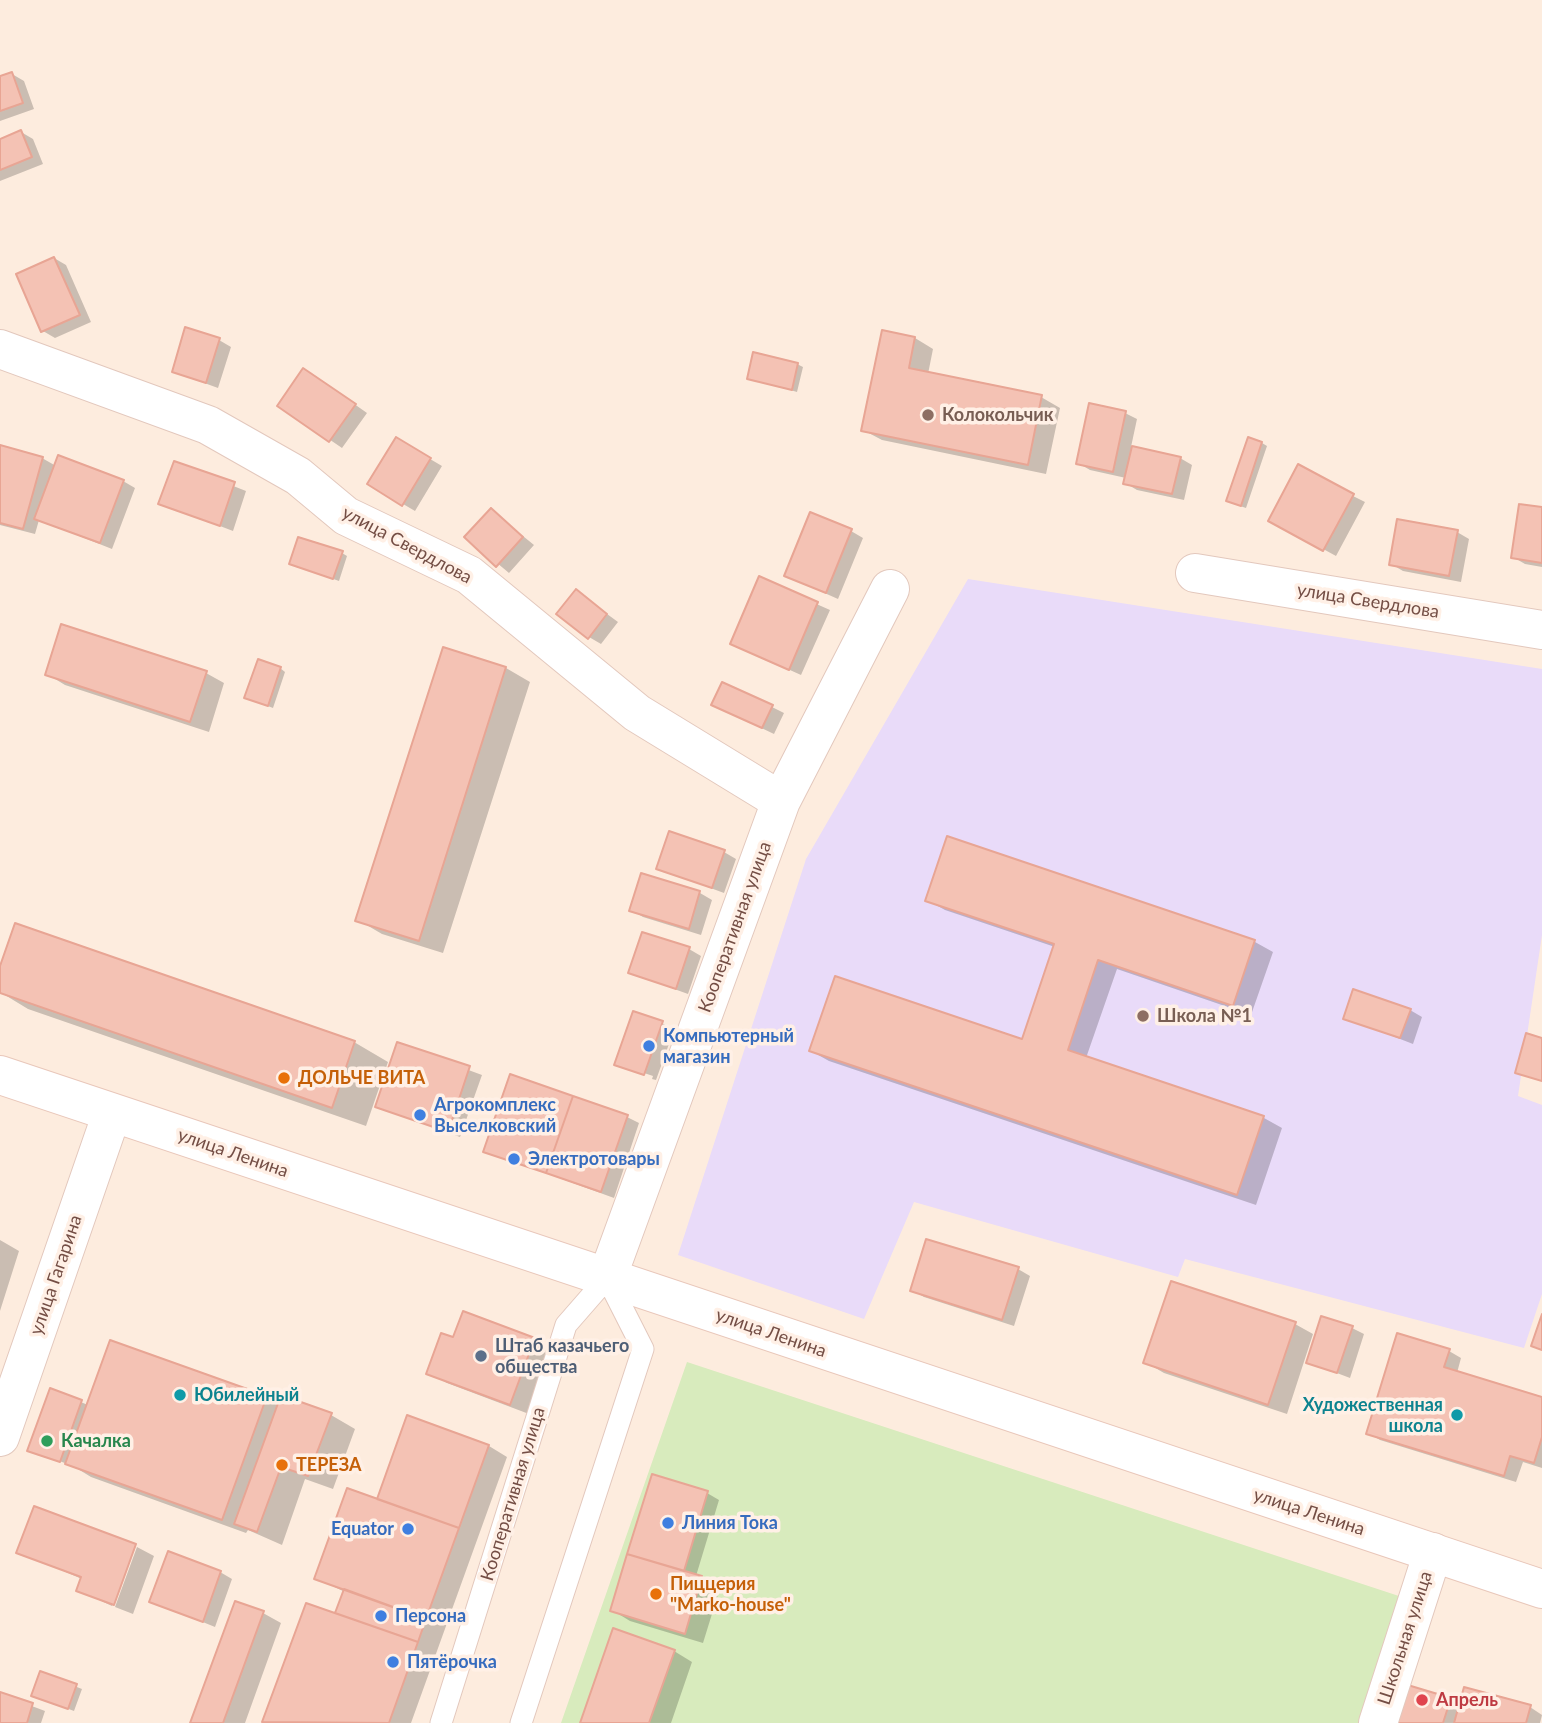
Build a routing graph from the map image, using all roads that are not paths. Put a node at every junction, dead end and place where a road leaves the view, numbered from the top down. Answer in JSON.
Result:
{"nodes":[{"id":1,"x":0,"y":349,"type":"edge"},
{"id":2,"x":1195,"y":573,"type":"dead end"},
{"id":3,"x":890,"y":589,"type":"dead end"},
{"id":4,"x":1542,"y":630,"type":"edge"},
{"id":5,"x":781,"y":801,"type":"junction"},
{"id":6,"x":0,"y":1075,"type":"edge"},
{"id":7,"x":113,"y":1113,"type":"junction"},
{"id":8,"x":607,"y":1278,"type":"junction"},
{"id":9,"x":0,"y":1437,"type":"edge"},
{"id":10,"x":1433,"y":1552,"type":"junction"},
{"id":11,"x":1542,"y":1589,"type":"edge"},
{"id":12,"x":442,"y":1723,"type":"edge"},
{"id":13,"x":521,"y":1723,"type":"edge"},
{"id":14,"x":1378,"y":1723,"type":"edge"}],
"edges":[{"from":1,"to":5,"type":"street","name":"улица Свердлова"},
{"from":2,"to":4,"type":"street","name":"улица Свердлова"},
{"from":3,"to":5,"type":"street","name":"Кооперативная улица"},
{"from":5,"to":8,"type":"street","name":"Кооперативная улица"},
{"from":6,"to":7,"type":"street","name":"улица Ленина"},
{"from":7,"to":8,"type":"street","name":"улица Ленина"},
{"from":7,"to":9,"type":"street","name":"улица Гагарина"},
{"from":8,"to":10,"type":"street","name":"улица Ленина"},
{"from":8,"to":12,"type":"lane","name":"Кооперативная улица"},
{"from":8,"to":13,"type":"lane"},
{"from":10,"to":11,"type":"street","name":"улица Ленина"},
{"from":10,"to":14,"type":"street","name":"Школьная улица"}]}
